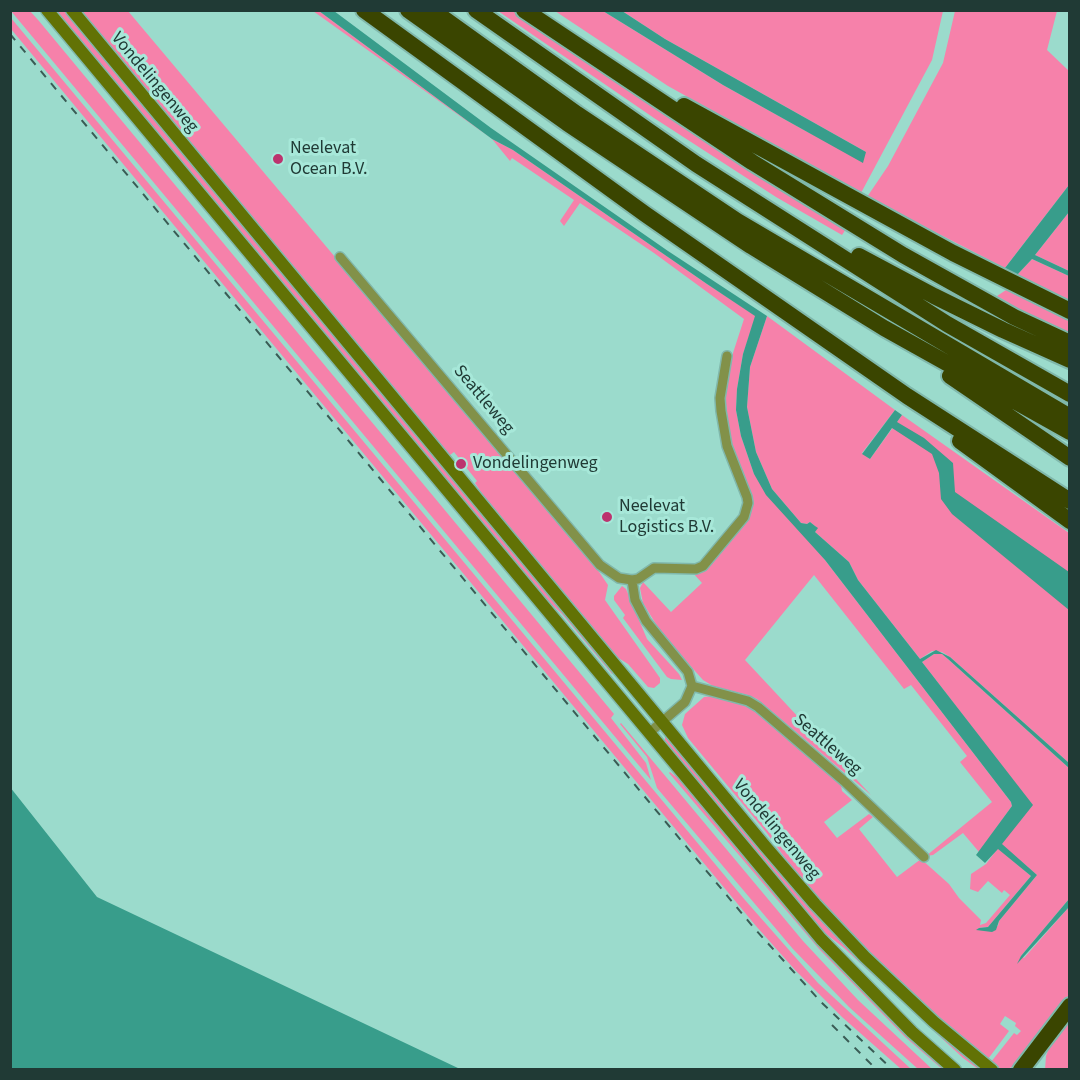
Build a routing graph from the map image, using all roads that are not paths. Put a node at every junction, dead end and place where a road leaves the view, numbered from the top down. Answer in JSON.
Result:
{"nodes":[{"id":1,"x":47,"y":10,"type":"edge"},
{"id":2,"x":72,"y":10,"type":"edge"},
{"id":3,"x":364,"y":10,"type":"edge"},
{"id":4,"x":408,"y":10,"type":"edge"},
{"id":5,"x":432,"y":10,"type":"edge"},
{"id":6,"x":476,"y":10,"type":"edge"},
{"id":7,"x":524,"y":10,"type":"edge"},
{"id":8,"x":558,"y":34,"type":"junction"},
{"id":9,"x":696,"y":164,"type":"junction"},
{"id":10,"x":340,"y":257,"type":"dead end"},
{"id":11,"x":1070,"y":311,"type":"edge"},
{"id":12,"x":884,"y":328,"type":"junction"},
{"id":13,"x":1070,"y":343,"type":"edge"},
{"id":14,"x":727,"y":356,"type":"dead end"},
{"id":15,"x":1070,"y":360,"type":"edge"},
{"id":16,"x":1070,"y":394,"type":"edge"},
{"id":17,"x":914,"y":400,"type":"junction"},
{"id":18,"x":1070,"y":417,"type":"edge"},
{"id":19,"x":1070,"y":432,"type":"edge"},
{"id":20,"x":1070,"y":458,"type":"edge"},
{"id":21,"x":1070,"y":501,"type":"edge"},
{"id":22,"x":1070,"y":521,"type":"edge"},
{"id":23,"x":632,"y":580,"type":"junction"},
{"id":24,"x":693,"y":686,"type":"junction"},
{"id":25,"x":662,"y":722,"type":"junction"},
{"id":26,"x":649,"y":733,"type":"junction"},
{"id":27,"x":924,"y":857,"type":"dead end"},
{"id":28,"x":1070,"y":1006,"type":"edge"},
{"id":29,"x":1047,"y":1035,"type":"junction"},
{"id":30,"x":955,"y":1070,"type":"edge"},
{"id":31,"x":992,"y":1070,"type":"edge"},
{"id":32,"x":1021,"y":1070,"type":"edge"},
{"id":33,"x":1039,"y":1070,"type":"edge"}],
"edges":[{"from":1,"to":26,"type":"main road","name":"Vondelingenweg"},
{"from":2,"to":25,"type":"main road","name":"Vondelingenweg"},
{"from":3,"to":17,"type":"highway"},
{"from":4,"to":12,"type":"highway"},
{"from":5,"to":18,"type":"highway"},
{"from":6,"to":9,"type":"highway"},
{"from":7,"to":8,"type":"highway"},
{"from":8,"to":11,"type":"highway"},
{"from":8,"to":13,"type":"highway"},
{"from":9,"to":15,"type":"highway"},
{"from":9,"to":16,"type":"highway"},
{"from":10,"to":23,"type":"street","name":"Seattleweg"},
{"from":12,"to":19,"type":"highway"},
{"from":12,"to":20,"type":"highway"},
{"from":14,"to":23,"type":"street"},
{"from":17,"to":21,"type":"highway"},
{"from":17,"to":22,"type":"highway"},
{"from":23,"to":24,"type":"street"},
{"from":24,"to":25,"type":"street"},
{"from":24,"to":27,"type":"street","name":"Seattleweg"},
{"from":25,"to":26,"type":"street"},
{"from":25,"to":31,"type":"main road","name":"Vondelingenweg"},
{"from":26,"to":30,"type":"main road","name":"Vondelingenweg"},
{"from":28,"to":29,"type":"highway"},
{"from":29,"to":32,"type":"highway"},
{"from":29,"to":33,"type":"highway"}]}
